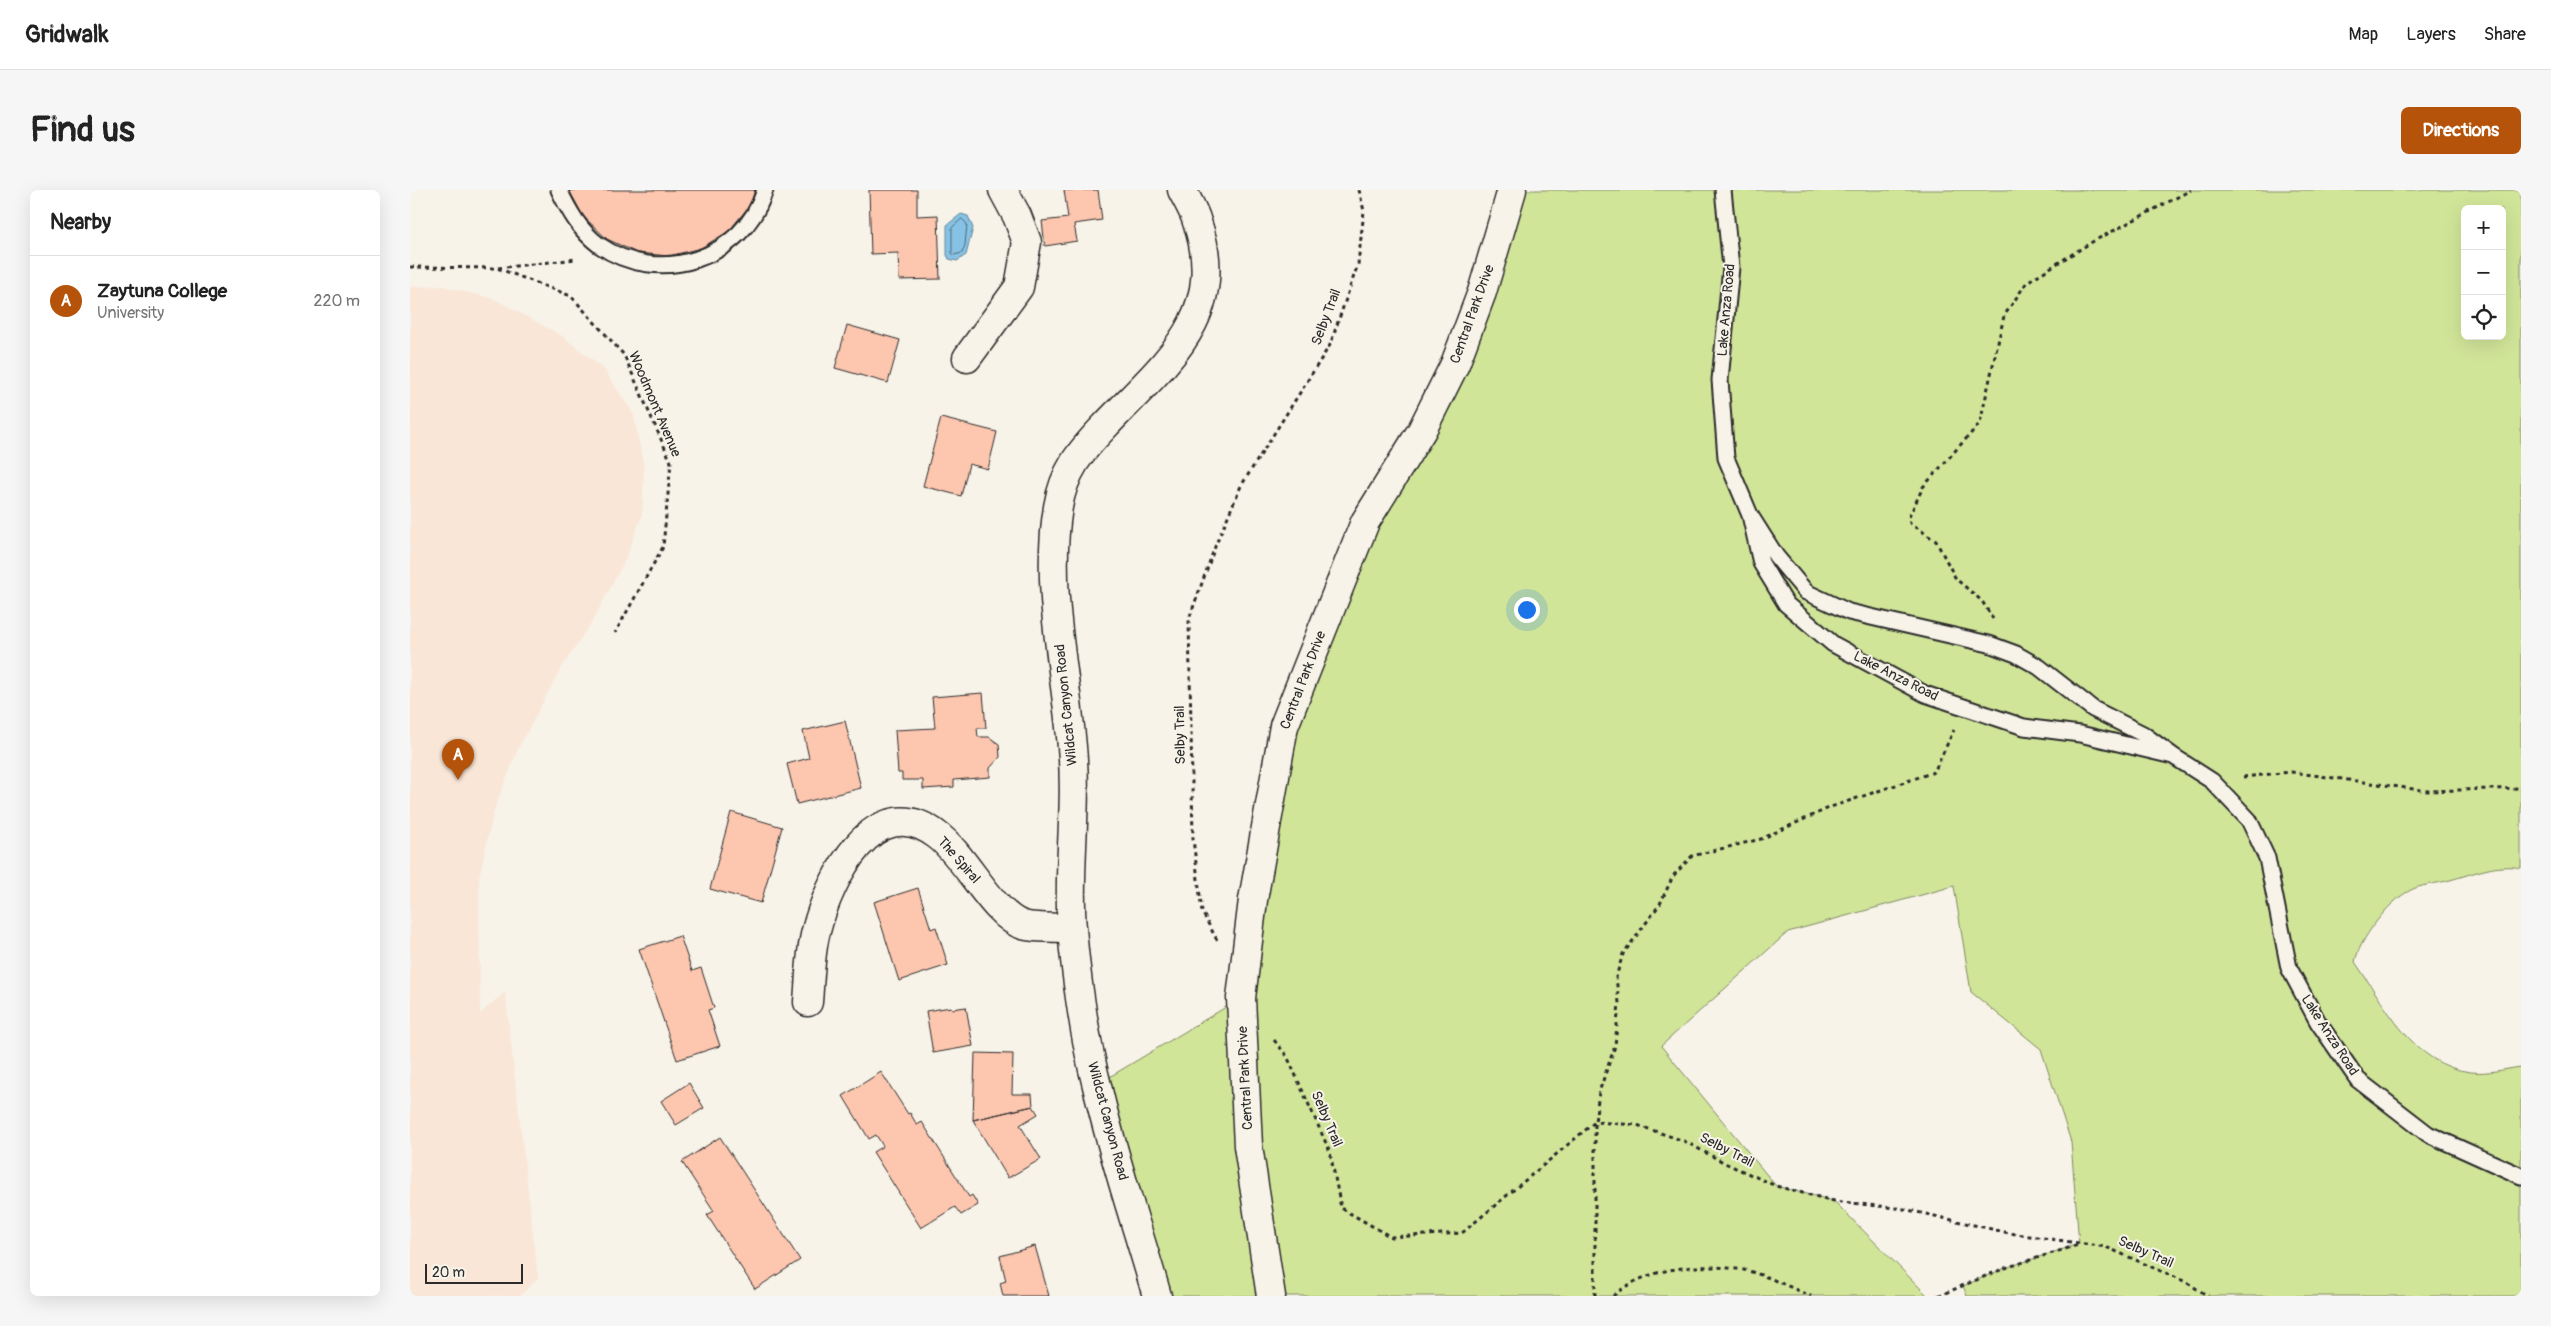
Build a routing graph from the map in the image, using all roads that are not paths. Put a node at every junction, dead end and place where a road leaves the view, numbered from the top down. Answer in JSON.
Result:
{"nodes":[{"id":1,"x":559,"y":190,"type":"edge"},
{"id":2,"x":765,"y":190,"type":"edge"},
{"id":3,"x":1003,"y":190,"type":"edge"},
{"id":4,"x":1182,"y":190,"type":"edge"},
{"id":5,"x":1512,"y":190,"type":"edge"},
{"id":6,"x":1723,"y":190,"type":"edge"},
{"id":7,"x":967,"y":358,"type":"dead end"},
{"id":8,"x":1750,"y":515,"type":"junction"},
{"id":9,"x":2172,"y":756,"type":"junction"},
{"id":10,"x":1072,"y":928,"type":"junction"},
{"id":11,"x":808,"y":1002,"type":"dead end"},
{"id":12,"x":2521,"y":1176,"type":"edge"},
{"id":13,"x":1157,"y":1296,"type":"edge"},
{"id":14,"x":1271,"y":1296,"type":"edge"}],
"edges":[{"from":1,"to":2,"type":"lane"},
{"from":3,"to":7,"type":"street"},
{"from":4,"to":10,"type":"street","name":"Wildcat Canyon Road"},
{"from":5,"to":14,"type":"street","name":"Central Park Drive"},
{"from":6,"to":8,"type":"lane","name":"Lake Anza Road"},
{"from":8,"to":9,"type":"lane","name":"Lake Anza Road"},
{"from":8,"to":9,"type":"lane","name":"Lake Anza Road"},
{"from":9,"to":12,"type":"lane","name":"Lake Anza Road"},
{"from":10,"to":11,"type":"street","name":"The Spiral"},
{"from":10,"to":13,"type":"street","name":"Wildcat Canyon Road"}]}
